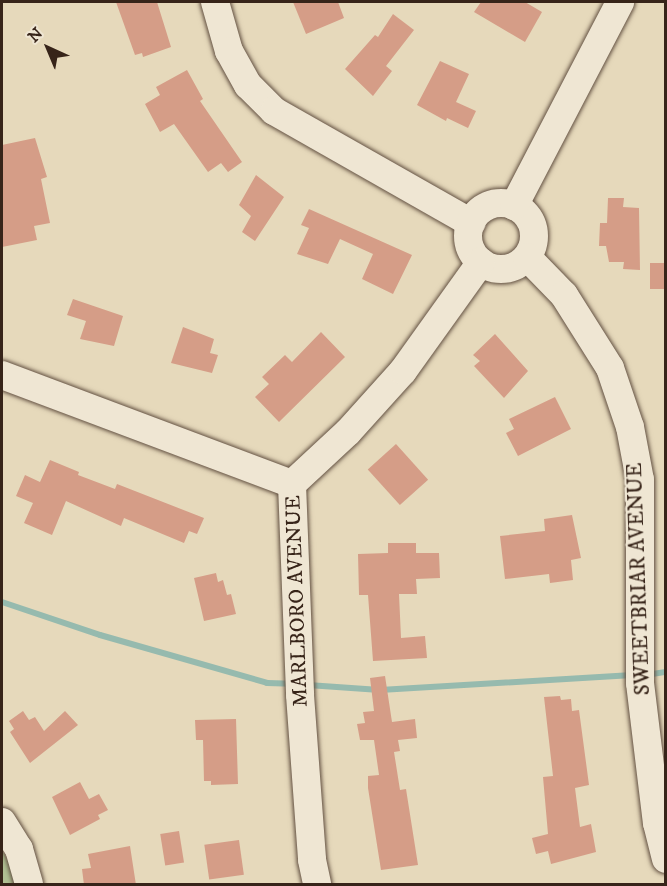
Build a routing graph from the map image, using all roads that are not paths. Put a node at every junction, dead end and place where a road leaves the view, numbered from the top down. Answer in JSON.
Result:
{"nodes":[{"id":1,"x":214,"y":2,"type":"edge"},
{"id":2,"x":620,"y":2,"type":"edge"},
{"id":3,"x":514,"y":206,"type":"junction"},
{"id":4,"x":471,"y":223,"type":"junction"},
{"id":5,"x":527,"y":257,"type":"junction"},
{"id":6,"x":481,"y":262,"type":"junction"},
{"id":7,"x":2,"y":375,"type":"edge"},
{"id":8,"x":292,"y":484,"type":"junction"},
{"id":9,"x":2,"y":822,"type":"edge"},
{"id":10,"x":666,"y":859,"type":"edge"},
{"id":11,"x":29,"y":885,"type":"edge"},
{"id":12,"x":317,"y":885,"type":"edge"}],
"edges":[{"from":1,"to":4,"type":"street"},
{"from":2,"to":3,"type":"street"},
{"from":3,"to":4,"type":"street"},
{"from":3,"to":5,"type":"street"},
{"from":4,"to":6,"type":"street"},
{"from":5,"to":6,"type":"street"},
{"from":5,"to":10,"type":"street","name":"SWEETBRIAR AVENUE"},
{"from":6,"to":8,"type":"street"},
{"from":7,"to":8,"type":"street","name":"MARLBORO AVENUE"},
{"from":8,"to":12,"type":"street","name":"MARLBORO AVENUE"},
{"from":9,"to":11,"type":"street"}]}
